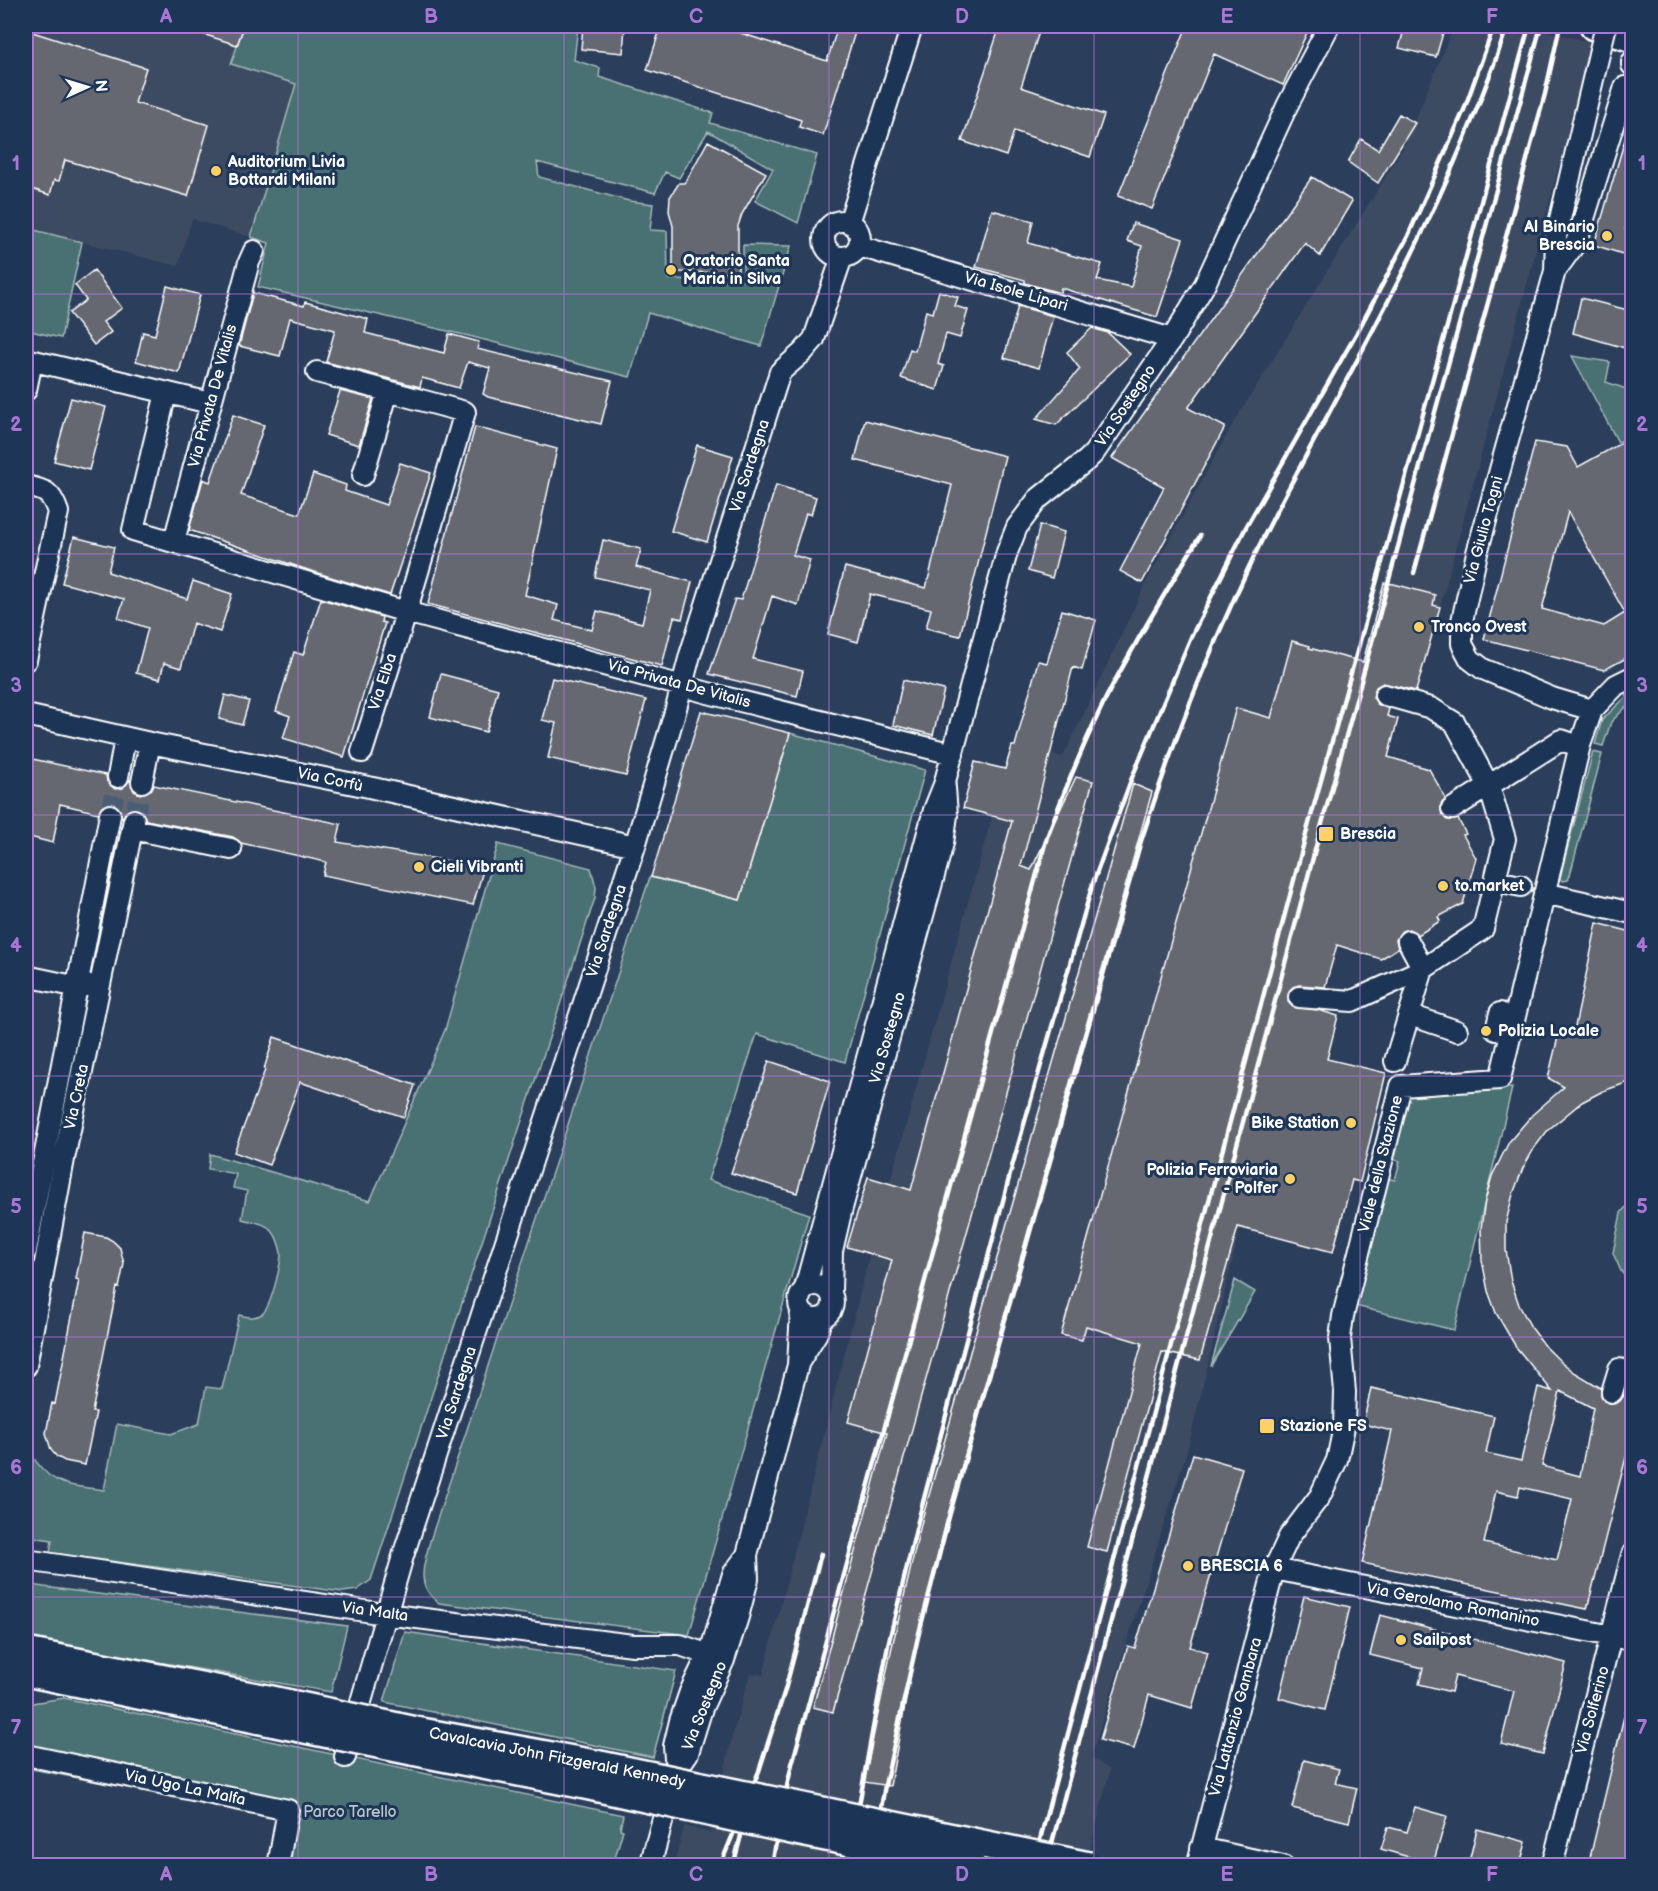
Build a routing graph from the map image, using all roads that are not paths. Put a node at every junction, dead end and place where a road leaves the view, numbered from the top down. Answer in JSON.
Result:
{"nodes":[{"id":1,"x":912,"y":26,"type":"edge"},
{"id":2,"x":1329,"y":26,"type":"edge"},
{"id":3,"x":1594,"y":26,"type":"edge"},
{"id":4,"x":1606,"y":26,"type":"edge"},
{"id":5,"x":1632,"y":38,"type":"edge"},
{"id":6,"x":1625,"y":87,"type":"dead end"},
{"id":7,"x":849,"y":223,"type":"junction"},
{"id":8,"x":859,"y":246,"type":"junction"},
{"id":9,"x":254,"y":251,"type":"dead end"},
{"id":10,"x":842,"y":257,"type":"junction"},
{"id":11,"x":1555,"y":271,"type":"junction"},
{"id":12,"x":1172,"y":339,"type":"junction"},
{"id":13,"x":29,"y":360,"type":"edge"},
{"id":14,"x":317,"y":372,"type":"dead end"},
{"id":15,"x":26,"y":390,"type":"edge"},
{"id":16,"x":388,"y":391,"type":"junction"},
{"id":17,"x":166,"y":393,"type":"junction"},
{"id":18,"x":210,"y":403,"type":"junction"},
{"id":19,"x":363,"y":475,"type":"dead end"},
{"id":20,"x":33,"y":487,"type":"edge"},
{"id":21,"x":174,"y":541,"type":"junction"},
{"id":22,"x":406,"y":612,"type":"junction"},
{"id":23,"x":26,"y":660,"type":"edge"},
{"id":24,"x":1632,"y":676,"type":"edge"},
{"id":25,"x":681,"y":686,"type":"junction"},
{"id":26,"x":1385,"y":695,"type":"dead end"},
{"id":27,"x":1592,"y":710,"type":"junction"},
{"id":28,"x":26,"y":715,"type":"edge"},
{"id":29,"x":125,"y":738,"type":"junction"},
{"id":30,"x":150,"y":743,"type":"junction"},
{"id":31,"x":1570,"y":743,"type":"dead end"},
{"id":32,"x":362,"y":752,"type":"dead end"},
{"id":33,"x":953,"y":754,"type":"junction"},
{"id":34,"x":118,"y":777,"type":"tunnel mouth"},
{"id":35,"x":142,"y":782,"type":"tunnel mouth"},
{"id":36,"x":944,"y":785,"type":"junction"},
{"id":37,"x":1489,"y":786,"type":"junction"},
{"id":38,"x":1452,"y":809,"type":"dead end"},
{"id":39,"x":110,"y":815,"type":"tunnel mouth"},
{"id":40,"x":635,"y":846,"type":"junction"},
{"id":41,"x":231,"y":849,"type":"dead end"},
{"id":42,"x":1496,"y":881,"type":"junction"},
{"id":43,"x":1521,"y":886,"type":"dead end"},
{"id":44,"x":1544,"y":893,"type":"junction"},
{"id":45,"x":1632,"y":913,"type":"edge"},
{"id":46,"x":1408,"y":941,"type":"dead end"},
{"id":47,"x":1423,"y":969,"type":"junction"},
{"id":48,"x":26,"y":976,"type":"edge"},
{"id":49,"x":100,"y":983,"type":"junction"},
{"id":50,"x":78,"y":987,"type":"junction"},
{"id":51,"x":1299,"y":996,"type":"dead end"},
{"id":52,"x":1410,"y":1015,"type":"junction"},
{"id":53,"x":1457,"y":1031,"type":"dead end"},
{"id":54,"x":1395,"y":1061,"type":"dead end"},
{"id":55,"x":43,"y":1156,"type":"junction"},
{"id":56,"x":64,"y":1160,"type":"junction"},
{"id":57,"x":26,"y":1251,"type":"edge"},
{"id":58,"x":805,"y":1288,"type":"junction"},
{"id":59,"x":831,"y":1292,"type":"junction"},
{"id":60,"x":801,"y":1310,"type":"junction"},
{"id":61,"x":1343,"y":1316,"type":"joint"},
{"id":62,"x":821,"y":1319,"type":"junction"},
{"id":63,"x":798,"y":1365,"type":"junction"},
{"id":64,"x":26,"y":1366,"type":"edge"},
{"id":65,"x":1632,"y":1372,"type":"edge"},
{"id":66,"x":1612,"y":1392,"type":"dead end"},
{"id":67,"x":1632,"y":1555,"type":"edge"},
{"id":68,"x":26,"y":1560,"type":"edge"},
{"id":69,"x":1274,"y":1569,"type":"junction"},
{"id":70,"x":385,"y":1614,"type":"junction"},
{"id":71,"x":1613,"y":1635,"type":"junction"},
{"id":72,"x":1632,"y":1640,"type":"edge"},
{"id":73,"x":26,"y":1652,"type":"edge"},
{"id":74,"x":716,"y":1657,"type":"junction"},
{"id":75,"x":26,"y":1672,"type":"edge"},
{"id":76,"x":264,"y":1710,"type":"junction"},
{"id":77,"x":26,"y":1755,"type":"edge"},
{"id":78,"x":345,"y":1757,"type":"dead end"},
{"id":79,"x":1199,"y":1857,"type":"edge"},
{"id":80,"x":278,"y":1866,"type":"edge"},
{"id":81,"x":650,"y":1866,"type":"edge"},
{"id":82,"x":972,"y":1866,"type":"edge"},
{"id":83,"x":1089,"y":1866,"type":"edge"},
{"id":84,"x":1283,"y":1866,"type":"edge"},
{"id":85,"x":1552,"y":1866,"type":"edge"}],
"edges":[{"from":1,"to":7,"type":"street"},
{"from":2,"to":12,"type":"street","name":"Via Sostegno"},
{"from":3,"to":5,"type":"street"},
{"from":4,"to":11,"type":"street","name":"Via Giulio Togni","bridge":true},
{"from":6,"to":11,"type":"street","name":"Via Giulio Togni"},
{"from":7,"to":8,"type":"street"},
{"from":7,"to":10,"type":"street"},
{"from":8,"to":10,"type":"street"},
{"from":8,"to":12,"type":"street","name":"Via Isole Lipari"},
{"from":9,"to":18,"type":"street","name":"Via Privata De Vitalis"},
{"from":10,"to":25,"type":"street","name":"Via Sardegna"},
{"from":11,"to":27,"type":"street","name":"Via Giulio Togni"},
{"from":12,"to":33,"type":"street","name":"Via Sostegno"},
{"from":13,"to":15,"type":"street"},
{"from":13,"to":17,"type":"street","name":"Via Privata De Vitalis"},
{"from":14,"to":16,"type":"street"},
{"from":16,"to":19,"type":"street"},
{"from":16,"to":22,"type":"street"},
{"from":17,"to":18,"type":"street","name":"Via Privata De Vitalis"},
{"from":17,"to":21,"type":"street","name":"Via Privata De Vitalis"},
{"from":18,"to":21,"type":"street","name":"Via Privata De Vitalis"},
{"from":20,"to":23,"type":"street"},
{"from":21,"to":22,"type":"street","name":"Via Privata De Vitalis"},
{"from":22,"to":25,"type":"street","name":"Via Privata De Vitalis"},
{"from":22,"to":32,"type":"street","name":"Via Elba"},
{"from":24,"to":27,"type":"street","name":"Viale della Stazione"},
{"from":25,"to":33,"type":"street","name":"Via Privata De Vitalis"},
{"from":25,"to":40,"type":"street","name":"Via Sardegna"},
{"from":26,"to":37,"type":"street"},
{"from":27,"to":44,"type":"street","name":"Viale della Stazione"},
{"from":28,"to":29,"type":"street","name":"Via Corfù"},
{"from":29,"to":30,"type":"street","name":"Via Corfù"},
{"from":29,"to":34,"type":"street"},
{"from":30,"to":35,"type":"street"},
{"from":30,"to":40,"type":"street","name":"Via Corfù"},
{"from":31,"to":37,"type":"street"},
{"from":33,"to":36,"type":"street","name":"Via Sostegno"},
{"from":36,"to":58,"type":"street","name":"Via Sostegno"},
{"from":36,"to":59,"type":"street","name":"Via Sostegno"},
{"from":37,"to":38,"type":"street"},
{"from":37,"to":42,"type":"street"},
{"from":39,"to":50,"type":"street","name":"Via Creta"},
{"from":40,"to":70,"type":"street","name":"Via Sardegna"},
{"from":41,"to":49,"type":"street","name":"Via Creta"},
{"from":42,"to":43,"type":"street"},
{"from":42,"to":47,"type":"street"},
{"from":44,"to":45,"type":"street"},
{"from":44,"to":61,"type":"street","name":"Viale della Stazione"},
{"from":46,"to":47,"type":"street"},
{"from":47,"to":51,"type":"street"},
{"from":47,"to":52,"type":"street"},
{"from":48,"to":50,"type":"street"},
{"from":49,"to":50,"type":"street"},
{"from":49,"to":56,"type":"street","name":"Via Creta"},
{"from":50,"to":55,"type":"street","name":"Via Creta"},
{"from":52,"to":53,"type":"street"},
{"from":52,"to":54,"type":"street"},
{"from":55,"to":56,"type":"street"},
{"from":55,"to":57,"type":"street","name":"Via Creta"},
{"from":56,"to":64,"type":"street","name":"Via Creta"},
{"from":58,"to":59,"type":"street"},
{"from":58,"to":60,"type":"street","name":"Via Sostegno"},
{"from":59,"to":62,"type":"street","name":"Via Sostegno"},
{"from":60,"to":62,"type":"street"},
{"from":60,"to":63,"type":"street","name":"Via Sostegno"},
{"from":61,"to":69,"type":"street","name":"Via Lattanzio Gambara"},
{"from":62,"to":63,"type":"street","name":"Via Sostegno"},
{"from":63,"to":74,"type":"street","name":"Via Sostegno"},
{"from":65,"to":66,"type":"street"},
{"from":67,"to":71,"type":"street","name":"Via Solferino"},
{"from":68,"to":70,"type":"street","name":"Via Malta"},
{"from":69,"to":71,"type":"street","name":"Via Gerolamo Romanino"},
{"from":69,"to":79,"type":"street","name":"Via Lattanzio Gambara"},
{"from":70,"to":74,"type":"street","name":"Via Malta"},
{"from":70,"to":78,"type":"street","name":"Via Sardegna"},
{"from":71,"to":72,"type":"street","name":"Via Gerolamo Romanino"},
{"from":71,"to":85,"type":"street","name":"Via Solferino"},
{"from":73,"to":76,"type":"street","name":"Cavalcavia John Fitzgerald Kennedy"},
{"from":74,"to":81,"type":"street","name":"Via Sostegno"},
{"from":75,"to":76,"type":"street","name":"Cavalcavia John Fitzgerald Kennedy"},
{"from":76,"to":82,"type":"street","name":"Cavalcavia John Fitzgerald Kennedy","bridge":true},
{"from":76,"to":83,"type":"street","name":"Cavalcavia John Fitzgerald Kennedy","bridge":true},
{"from":77,"to":80,"type":"street","name":"Via Ugo La Malfa"},
{"from":79,"to":84,"type":"street"}]}
